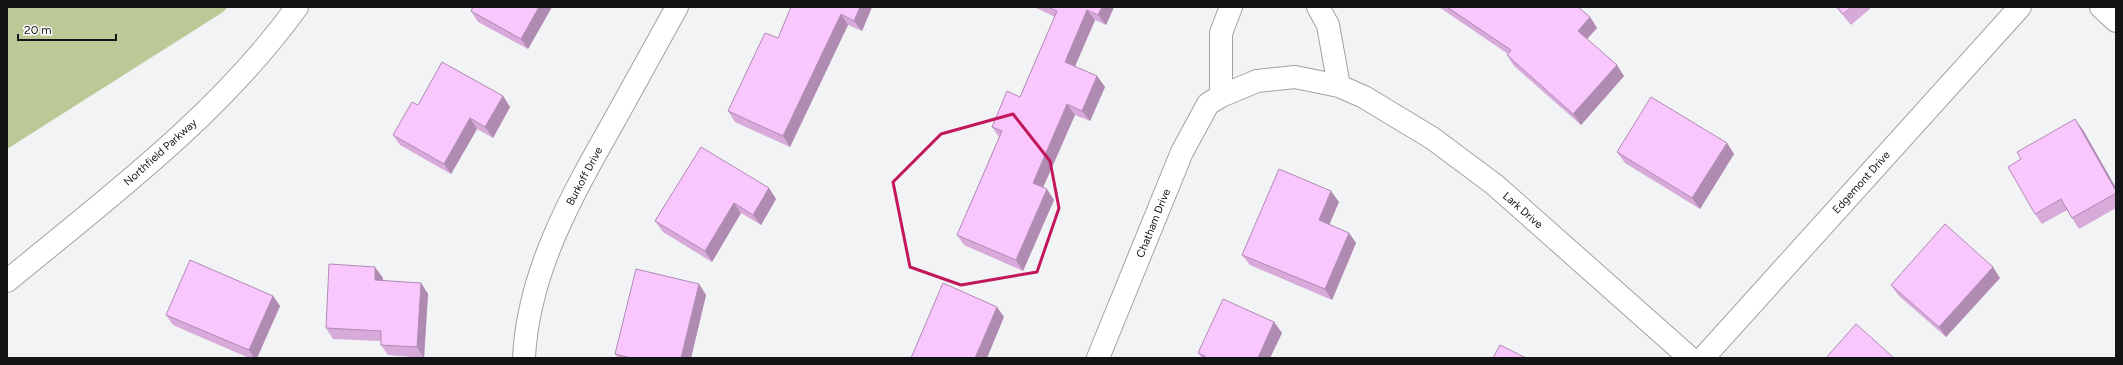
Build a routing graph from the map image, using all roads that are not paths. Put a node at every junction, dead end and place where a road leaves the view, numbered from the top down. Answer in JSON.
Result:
{"nodes":[{"id":1,"x":297,"y":7,"type":"edge"},
{"id":2,"x":677,"y":7,"type":"edge"},
{"id":3,"x":1231,"y":7,"type":"edge"},
{"id":4,"x":1318,"y":7,"type":"edge"},
{"id":5,"x":2020,"y":7,"type":"edge"},
{"id":6,"x":2101,"y":7,"type":"edge"},
{"id":7,"x":2116,"y":21,"type":"edge"},
{"id":8,"x":1295,"y":77,"type":"joint"},
{"id":9,"x":1339,"y":86,"type":"junction"},
{"id":10,"x":1221,"y":96,"type":"junction"},
{"id":11,"x":7,"y":281,"type":"edge"},
{"id":12,"x":524,"y":358,"type":"edge"},
{"id":13,"x":1098,"y":358,"type":"edge"},
{"id":14,"x":1690,"y":358,"type":"edge"},
{"id":15,"x":1702,"y":358,"type":"edge"}],
"edges":[{"from":1,"to":11,"type":"street","name":"Northfield Parkway"},
{"from":2,"to":12,"type":"street","name":"Burkoff Drive"},
{"from":3,"to":10,"type":"street"},
{"from":4,"to":9,"type":"street"},
{"from":5,"to":15,"type":"street","name":"Edgemont Drive"},
{"from":6,"to":7,"type":"street"},
{"from":8,"to":9,"type":"street","name":"Lark Drive"},
{"from":8,"to":10,"type":"street","name":"Chatham Drive"},
{"from":9,"to":14,"type":"street","name":"Lark Drive"},
{"from":10,"to":13,"type":"street","name":"Chatham Drive"}]}
